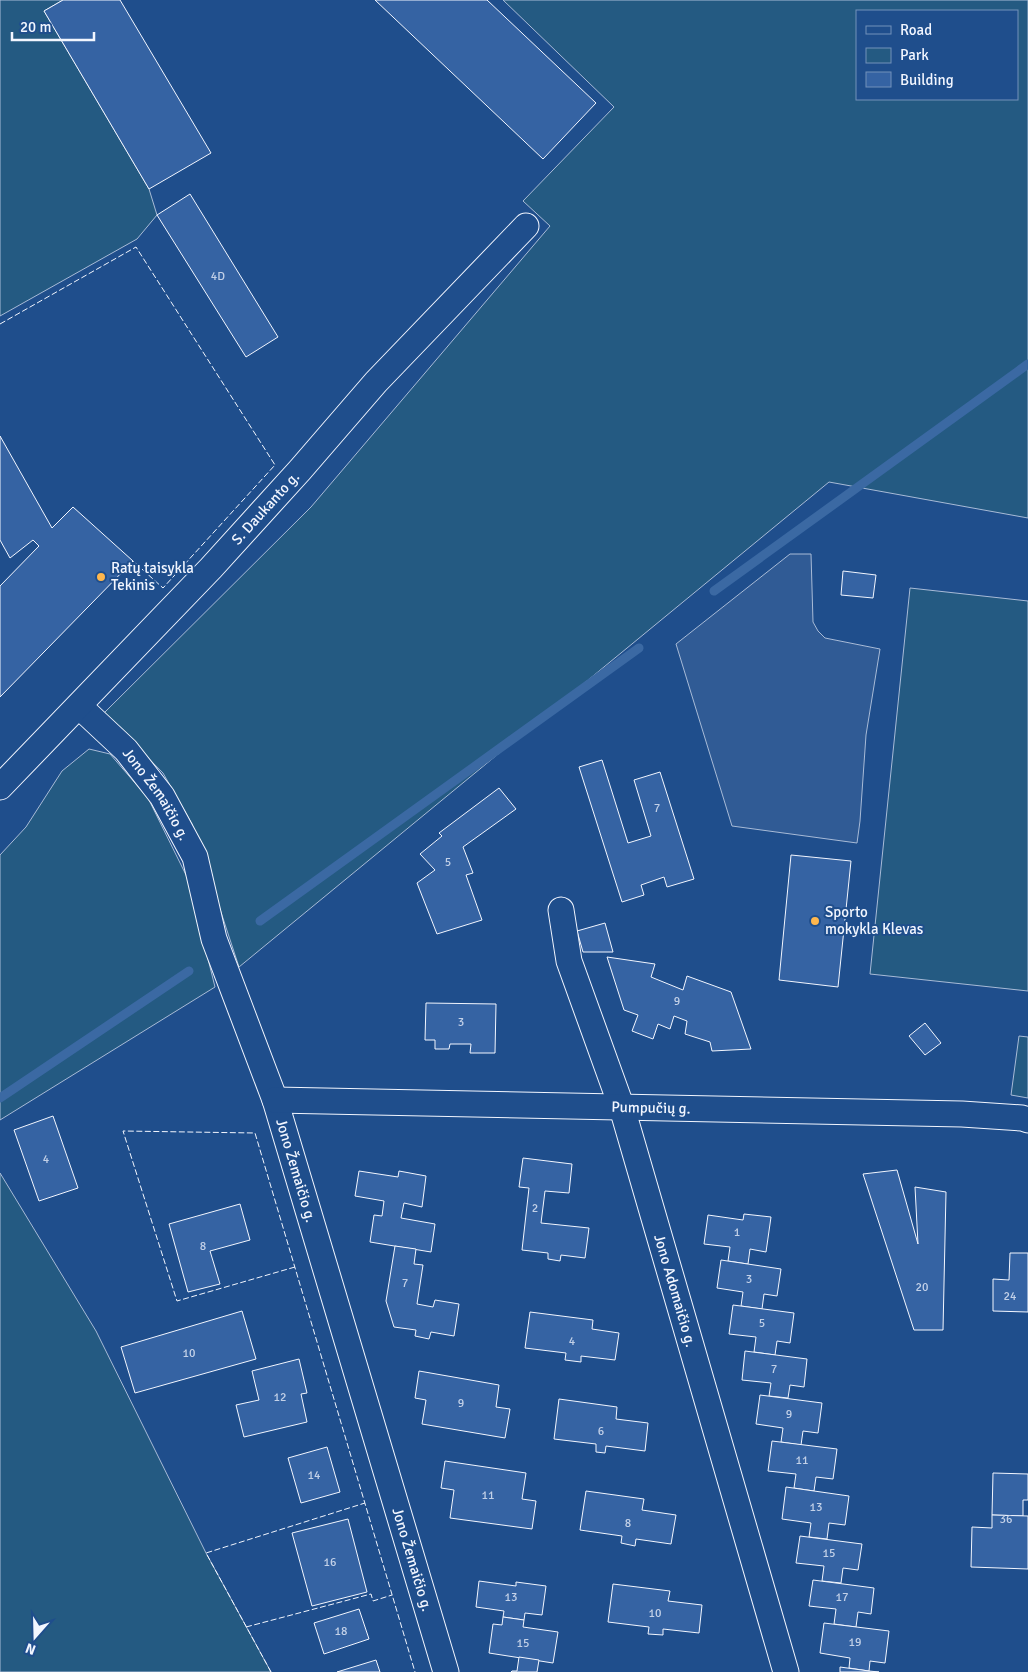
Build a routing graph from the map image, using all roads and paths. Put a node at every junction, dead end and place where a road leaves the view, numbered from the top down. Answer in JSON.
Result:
{"nodes":[{"id":1,"x":526,"y":226,"type":"dead end"},
{"id":2,"x":78,"y":706,"type":"junction"},
{"id":3,"x":0,"y":788,"type":"edge"},
{"id":4,"x":561,"y":910,"type":"dead end"},
{"id":5,"x":275,"y":1100,"type":"junction"},
{"id":6,"x":622,"y":1108,"type":"junction"},
{"id":7,"x":1028,"y":1120,"type":"edge"},
{"id":8,"x":446,"y":1672,"type":"edge"},
{"id":9,"x":786,"y":1672,"type":"edge"}],
"edges":[{"from":1,"to":2,"type":"street","name":"S. Daukanto g."},
{"from":2,"to":3,"type":"street","name":"S. Daukanto g."},
{"from":2,"to":5,"type":"street","name":"Jono Žemaičio g."},
{"from":4,"to":6,"type":"street","name":"Jono Adomaičio g."},
{"from":5,"to":6,"type":"street","name":"Pumpučių g."},
{"from":5,"to":8,"type":"street","name":"Jono Žemaičio g."},
{"from":6,"to":7,"type":"street","name":"Pumpučių g."},
{"from":6,"to":9,"type":"street","name":"Jono Adomaičio g."}]}
